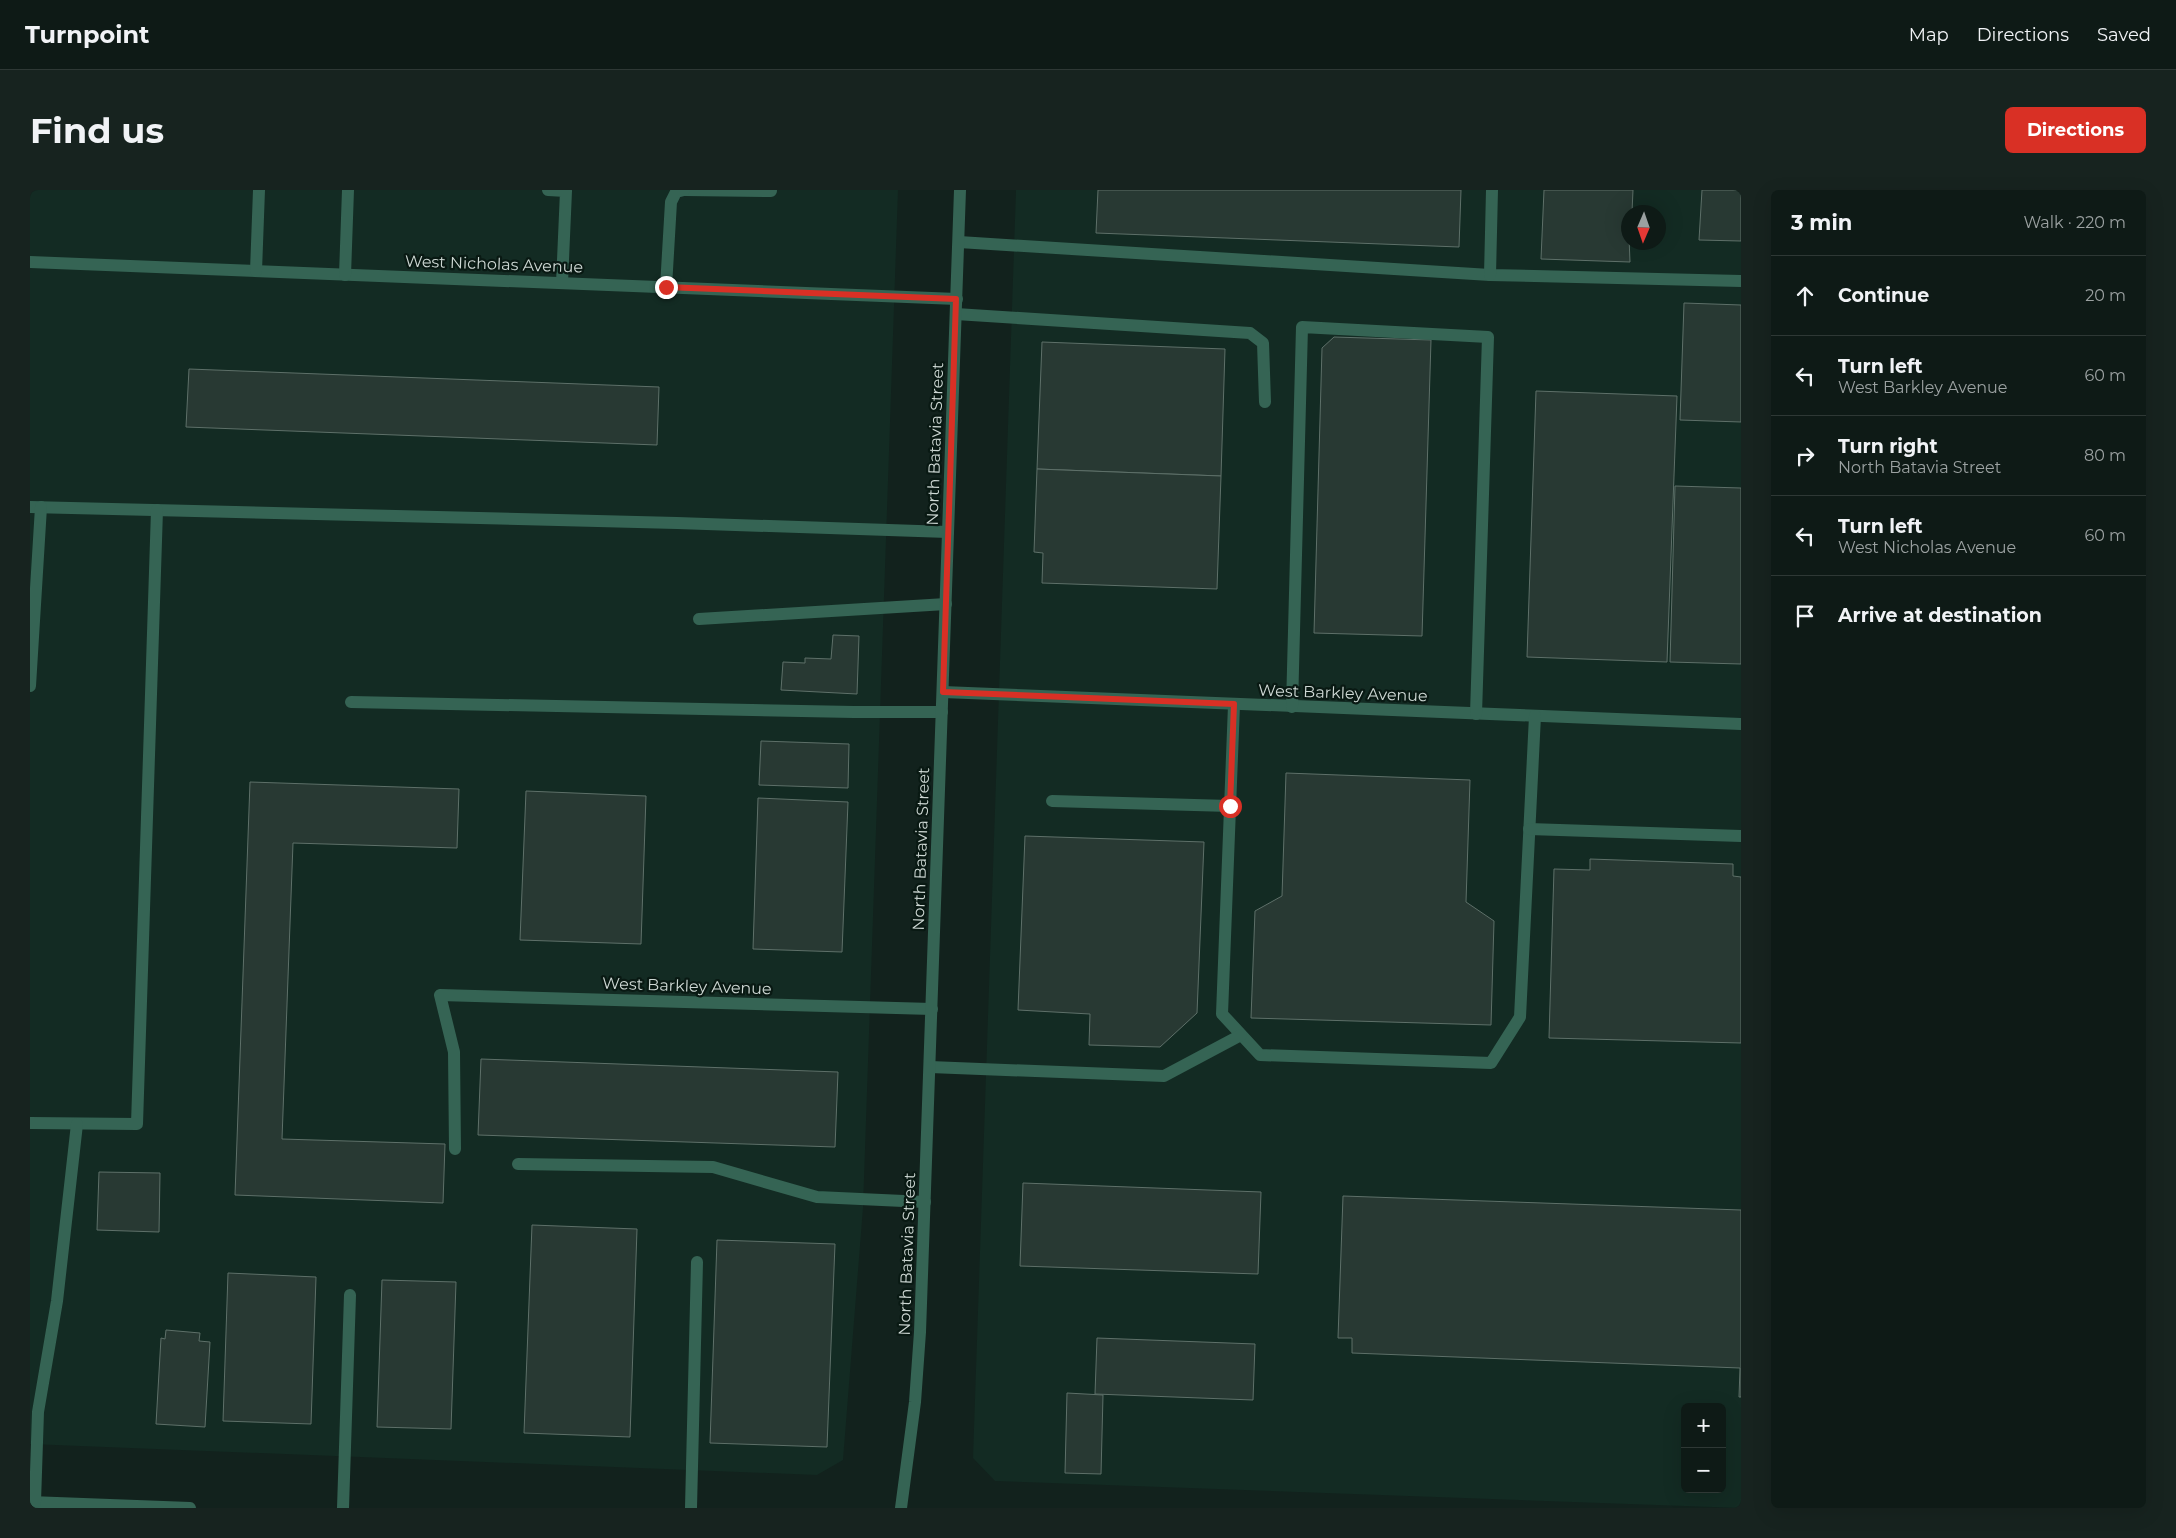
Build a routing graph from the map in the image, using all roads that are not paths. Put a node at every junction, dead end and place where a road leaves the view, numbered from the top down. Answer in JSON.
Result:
{"nodes":[{"id":1,"x":259,"y":190,"type":"edge"},
{"id":2,"x":348,"y":190,"type":"edge"},
{"id":3,"x":548,"y":190,"type":"edge"},
{"id":4,"x":684,"y":190,"type":"edge"},
{"id":5,"x":960,"y":190,"type":"edge"},
{"id":6,"x":1492,"y":190,"type":"edge"},
{"id":7,"x":771,"y":191,"type":"dead end"},
{"id":8,"x":958,"y":242,"type":"junction"},
{"id":9,"x":30,"y":262,"type":"edge"},
{"id":10,"x":256,"y":271,"type":"junction"},
{"id":11,"x":345,"y":274,"type":"junction"},
{"id":12,"x":1490,"y":275,"type":"junction"},
{"id":13,"x":1741,"y":281,"type":"edge"},
{"id":14,"x":562,"y":283,"type":"junction"},
{"id":15,"x":666,"y":287,"type":"junction"},
{"id":16,"x":956,"y":299,"type":"junction"},
{"id":17,"x":956,"y":314,"type":"junction"},
{"id":18,"x":1265,"y":402,"type":"dead end"},
{"id":19,"x":35,"y":507,"type":"edge"},
{"id":20,"x":157,"y":510,"type":"junction"},
{"id":21,"x":948,"y":532,"type":"junction"},
{"id":22,"x":946,"y":604,"type":"junction"},
{"id":23,"x":699,"y":619,"type":"dead end"},
{"id":24,"x":30,"y":686,"type":"edge"},
{"id":25,"x":943,"y":692,"type":"junction"},
{"id":26,"x":351,"y":702,"type":"dead end"},
{"id":27,"x":1234,"y":704,"type":"junction"},
{"id":28,"x":1292,"y":707,"type":"junction"},
{"id":29,"x":942,"y":712,"type":"junction"},
{"id":30,"x":1476,"y":714,"type":"junction"},
{"id":31,"x":1535,"y":716,"type":"junction"},
{"id":32,"x":1741,"y":724,"type":"edge"},
{"id":33,"x":1052,"y":801,"type":"dead end"},
{"id":34,"x":1230,"y":806,"type":"junction"},
{"id":35,"x":1529,"y":829,"type":"junction"},
{"id":36,"x":1741,"y":836,"type":"edge"},
{"id":37,"x":932,"y":1009,"type":"junction"},
{"id":38,"x":1241,"y":1035,"type":"junction"},
{"id":39,"x":930,"y":1068,"type":"junction"},
{"id":40,"x":30,"y":1123,"type":"edge"},
{"id":41,"x":77,"y":1124,"type":"junction"},
{"id":42,"x":455,"y":1149,"type":"dead end"},
{"id":43,"x":518,"y":1164,"type":"dead end"},
{"id":44,"x":925,"y":1202,"type":"junction"},
{"id":45,"x":697,"y":1262,"type":"dead end"},
{"id":46,"x":350,"y":1295,"type":"dead end"},
{"id":47,"x":33,"y":1502,"type":"edge"},
{"id":48,"x":190,"y":1508,"type":"edge"},
{"id":49,"x":344,"y":1508,"type":"edge"},
{"id":50,"x":691,"y":1508,"type":"edge"},
{"id":51,"x":901,"y":1508,"type":"edge"}],
"edges":[{"from":1,"to":10,"type":"street"},
{"from":2,"to":11,"type":"street"},
{"from":3,"to":14,"type":"street"},
{"from":4,"to":7,"type":"street"},
{"from":4,"to":15,"type":"street"},
{"from":5,"to":8,"type":"street","name":"North Batavia Street"},
{"from":6,"to":12,"type":"street"},
{"from":8,"to":12,"type":"street"},
{"from":8,"to":16,"type":"street","name":"North Batavia Street"},
{"from":9,"to":10,"type":"street","name":"West Nicholas Avenue"},
{"from":10,"to":11,"type":"street","name":"West Nicholas Avenue"},
{"from":11,"to":14,"type":"street","name":"West Nicholas Avenue"},
{"from":12,"to":13,"type":"street"},
{"from":14,"to":15,"type":"street","name":"West Nicholas Avenue"},
{"from":15,"to":16,"type":"street","name":"West Nicholas Avenue"},
{"from":16,"to":17,"type":"street","name":"North Batavia Street"},
{"from":17,"to":18,"type":"street"},
{"from":17,"to":21,"type":"street","name":"North Batavia Street"},
{"from":19,"to":20,"type":"street"},
{"from":19,"to":24,"type":"street"},
{"from":20,"to":21,"type":"street"},
{"from":20,"to":41,"type":"street"},
{"from":21,"to":22,"type":"street","name":"North Batavia Street"},
{"from":22,"to":23,"type":"street"},
{"from":22,"to":25,"type":"street","name":"North Batavia Street"},
{"from":25,"to":27,"type":"street","name":"West Barkley Avenue"},
{"from":25,"to":29,"type":"street","name":"North Batavia Street"},
{"from":26,"to":29,"type":"street"},
{"from":27,"to":28,"type":"street","name":"West Barkley Avenue"},
{"from":27,"to":34,"type":"street"},
{"from":28,"to":30,"type":"street","name":"West Barkley Avenue"},
{"from":28,"to":30,"type":"street"},
{"from":29,"to":37,"type":"street","name":"North Batavia Street"},
{"from":30,"to":31,"type":"street","name":"West Barkley Avenue"},
{"from":31,"to":32,"type":"street","name":"West Barkley Avenue"},
{"from":31,"to":35,"type":"street"},
{"from":33,"to":34,"type":"street"},
{"from":34,"to":38,"type":"street"},
{"from":35,"to":36,"type":"street"},
{"from":35,"to":38,"type":"street"},
{"from":37,"to":39,"type":"street","name":"North Batavia Street"},
{"from":37,"to":42,"type":"street","name":"West Barkley Avenue"},
{"from":38,"to":39,"type":"street"},
{"from":39,"to":44,"type":"street","name":"North Batavia Street"},
{"from":40,"to":41,"type":"street"},
{"from":41,"to":47,"type":"street"},
{"from":43,"to":44,"type":"street"},
{"from":44,"to":51,"type":"street","name":"North Batavia Street"},
{"from":45,"to":50,"type":"street"},
{"from":46,"to":49,"type":"street"},
{"from":47,"to":48,"type":"street"}]}
